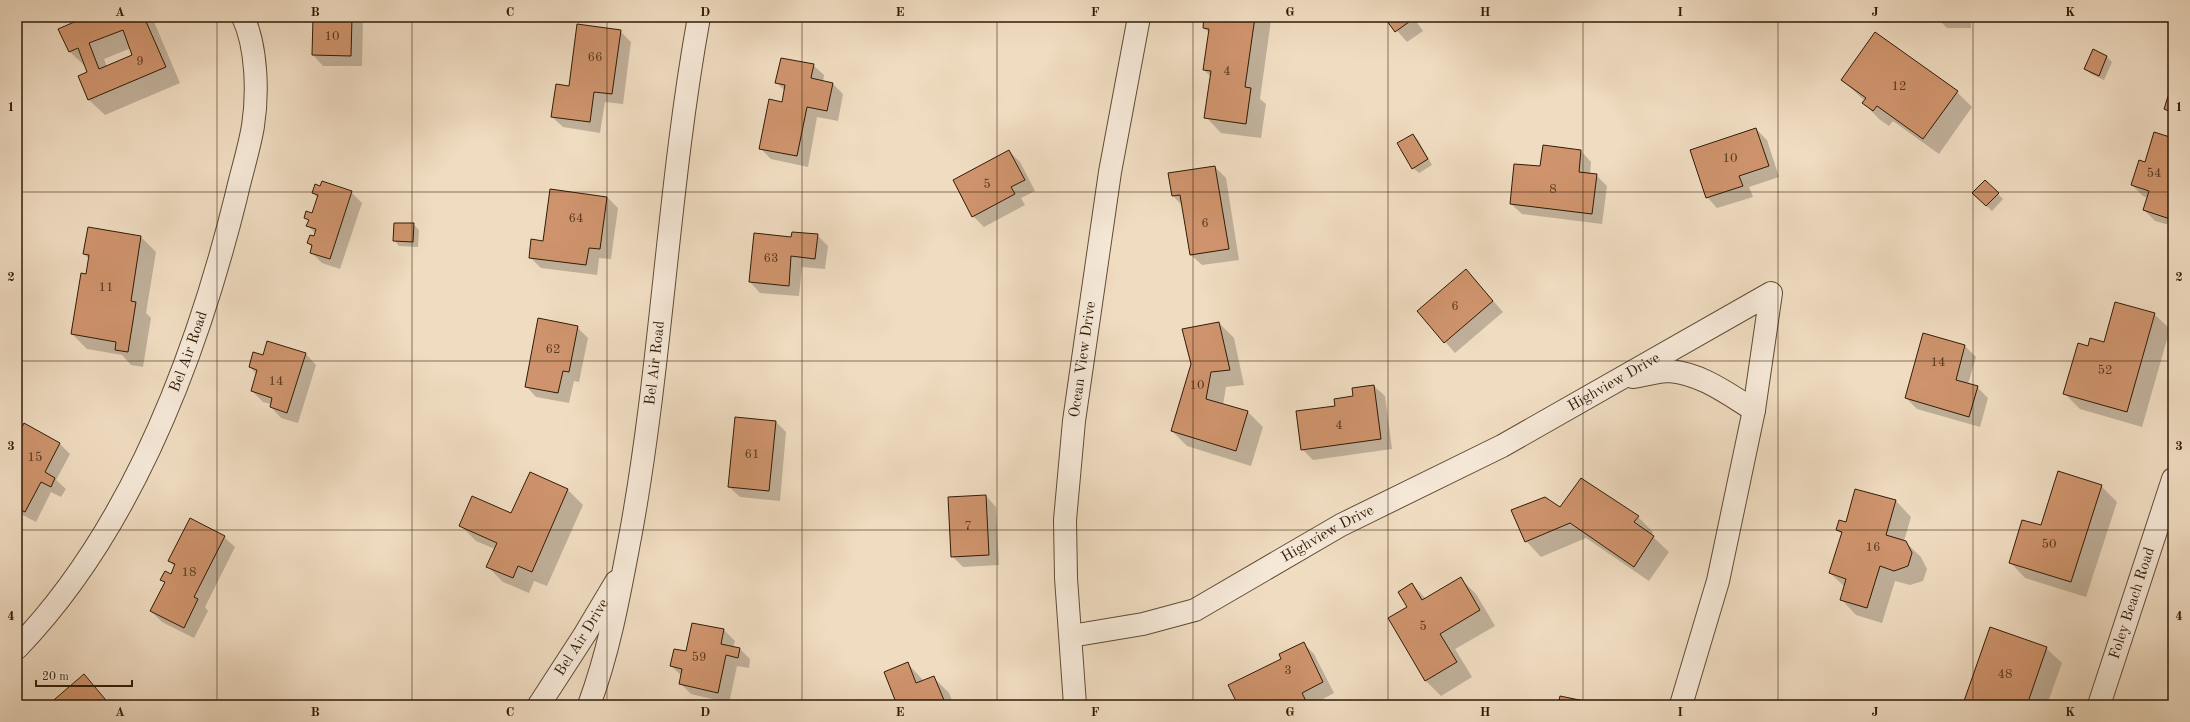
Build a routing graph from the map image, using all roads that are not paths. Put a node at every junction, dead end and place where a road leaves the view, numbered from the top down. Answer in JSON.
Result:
{"nodes":[{"id":1,"x":244,"y":17,"type":"edge"},
{"id":2,"x":699,"y":17,"type":"edge"},
{"id":3,"x":1139,"y":17,"type":"edge"},
{"id":4,"x":1618,"y":380,"type":"junction"},
{"id":5,"x":1754,"y":410,"type":"junction"},
{"id":6,"x":2173,"y":479,"type":"edge"},
{"id":7,"x":624,"y":569,"type":"junction"},
{"id":8,"x":1071,"y":636,"type":"junction"},
{"id":9,"x":17,"y":648,"type":"edge"},
{"id":10,"x":539,"y":705,"type":"edge"},
{"id":11,"x":589,"y":705,"type":"edge"},
{"id":12,"x":1075,"y":705,"type":"edge"},
{"id":13,"x":1681,"y":705,"type":"edge"},
{"id":14,"x":2099,"y":705,"type":"edge"}],
"edges":[{"from":1,"to":9,"type":"street","name":"Bel Air Road"},
{"from":2,"to":7,"type":"street","name":"Bel Air Road"},
{"from":3,"to":8,"type":"street","name":"Ocean View Drive"},
{"from":4,"to":5,"type":"street"},
{"from":4,"to":5,"type":"street","name":"Highview Drive"},
{"from":4,"to":8,"type":"street","name":"Highview Drive"},
{"from":5,"to":13,"type":"street","name":"Highview Drive"},
{"from":6,"to":14,"type":"street","name":"Foley Beach Road"},
{"from":7,"to":10,"type":"street","name":"Bel Air Drive"},
{"from":7,"to":11,"type":"street","name":"Bel Air Road"},
{"from":8,"to":12,"type":"street","name":"Ocean View Drive"}]}
